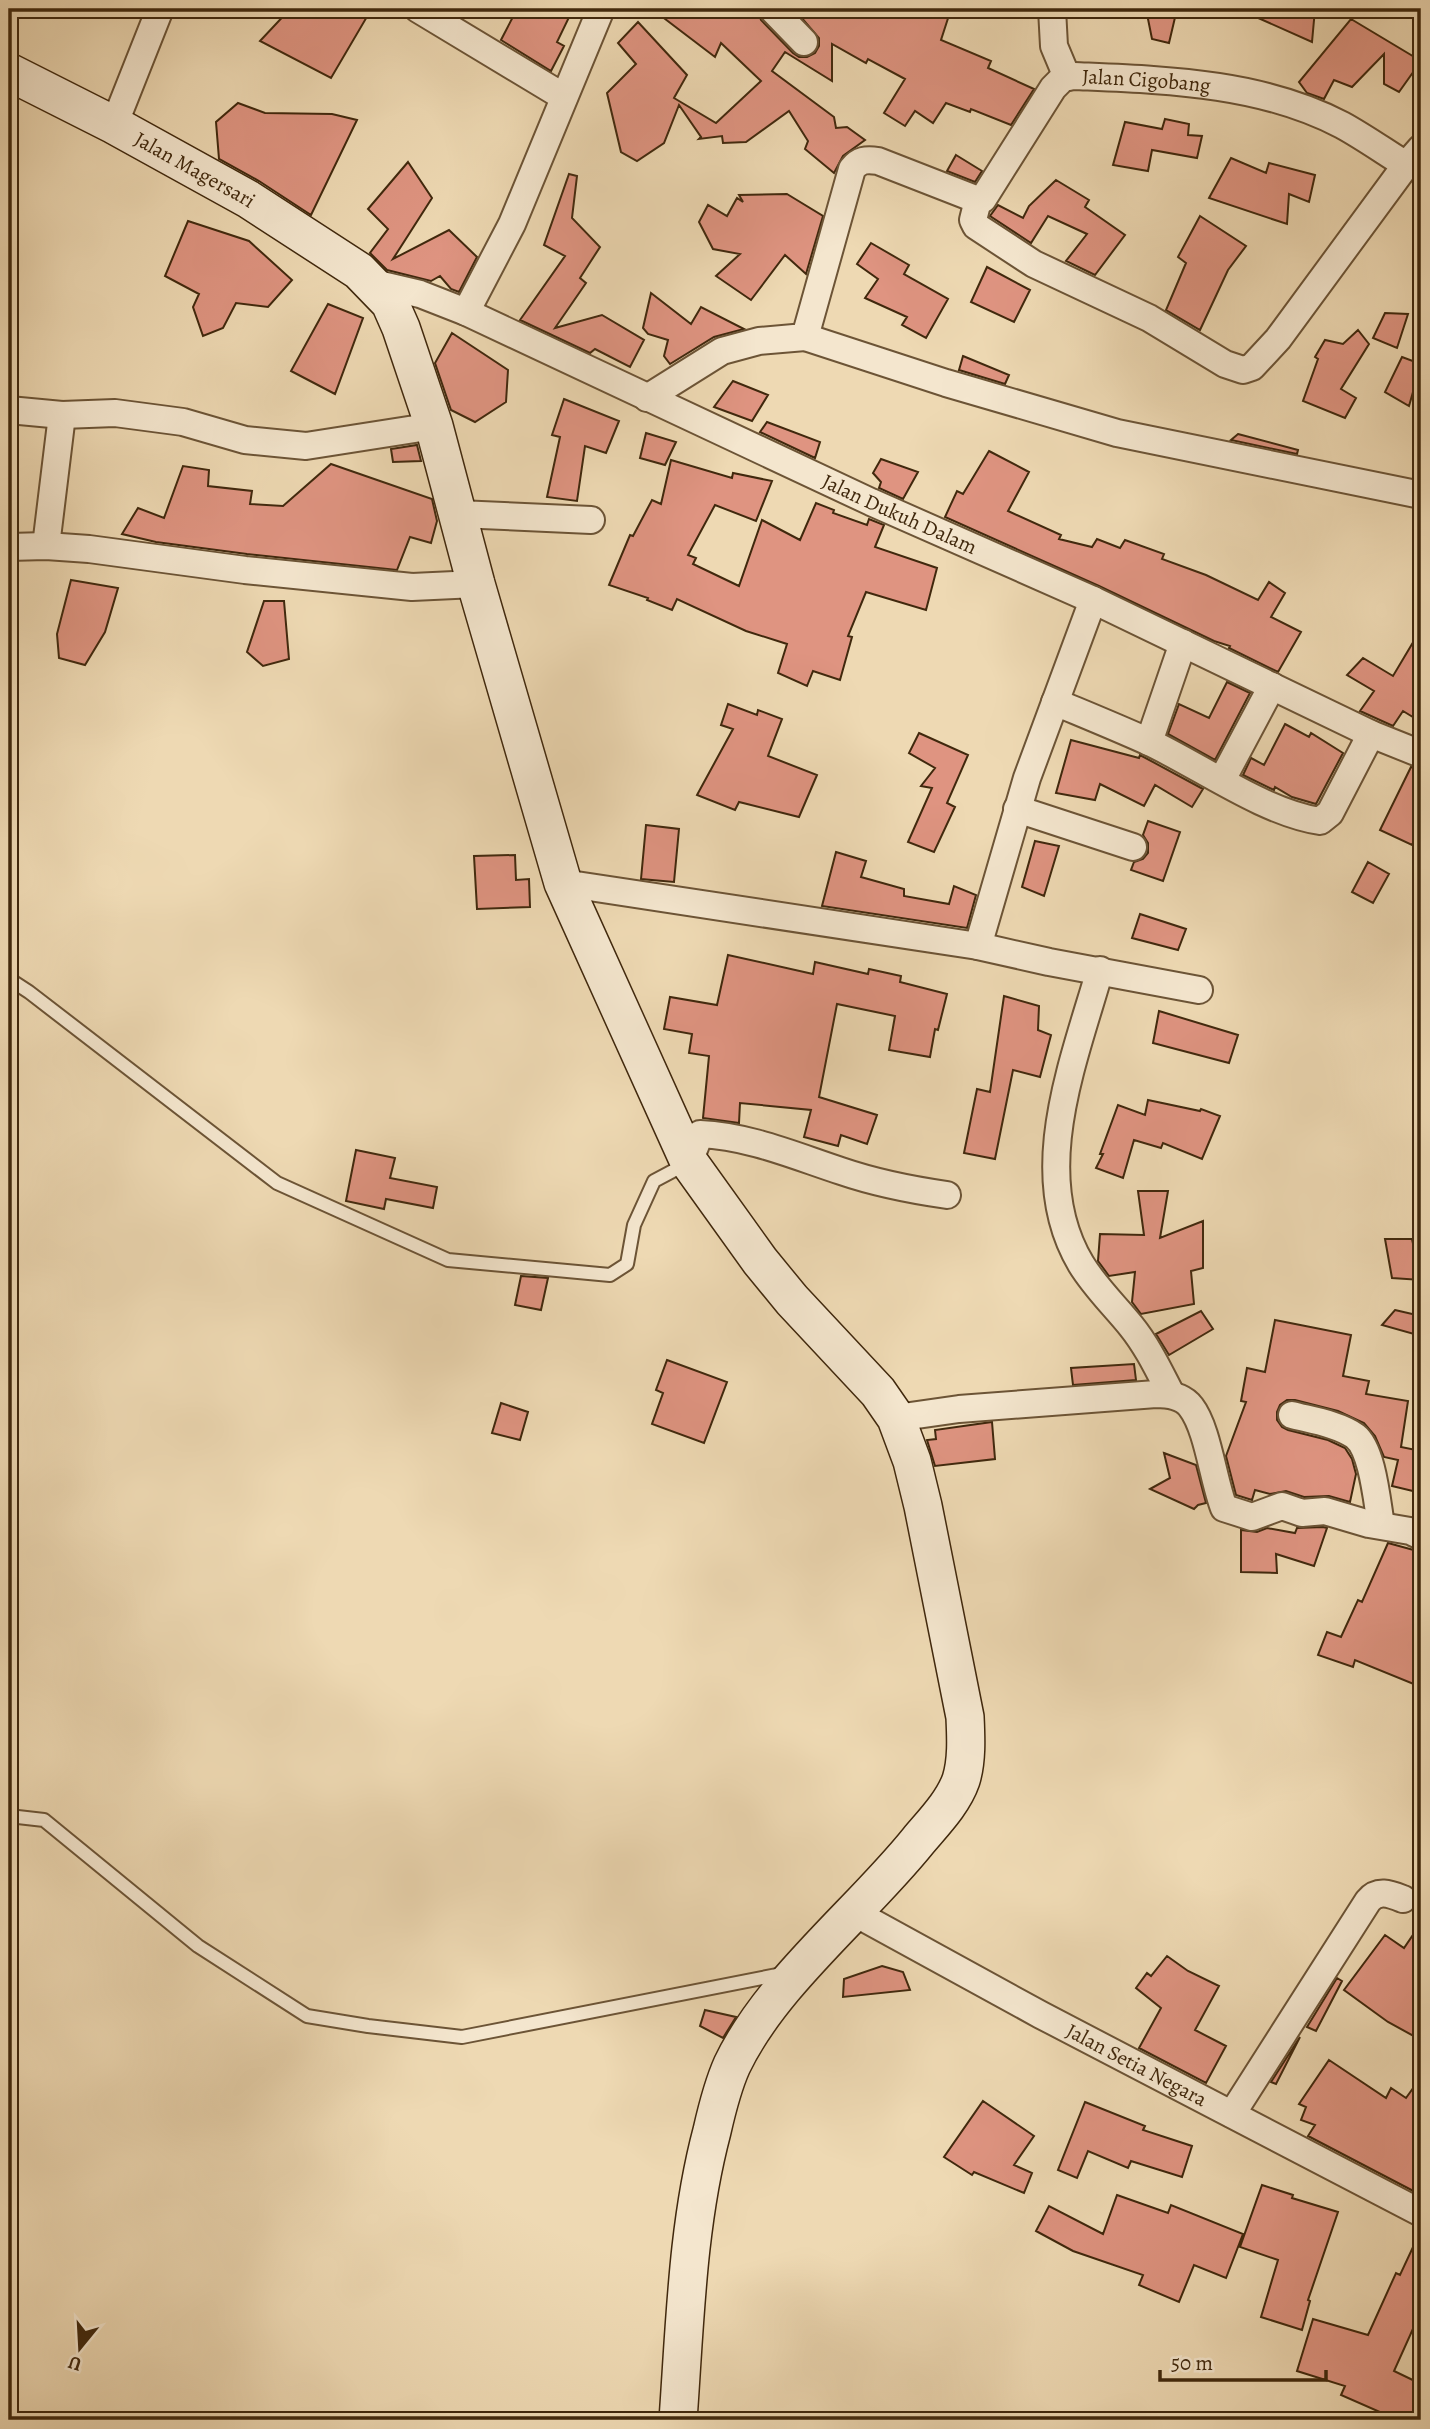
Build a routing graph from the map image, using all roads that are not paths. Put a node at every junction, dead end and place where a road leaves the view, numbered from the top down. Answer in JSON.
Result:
{"nodes":[{"id":1,"x":160,"y":9,"type":"edge"},
{"id":2,"x":418,"y":9,"type":"edge"},
{"id":3,"x":601,"y":9,"type":"edge"},
{"id":4,"x":772,"y":9,"type":"edge"},
{"id":5,"x":1052,"y":9,"type":"edge"},
{"id":6,"x":804,"y":41,"type":"dead end"},
{"id":7,"x":9,"y":72,"type":"edge"},
{"id":8,"x":1067,"y":77,"type":"junction"},
{"id":9,"x":565,"y":97,"type":"junction"},
{"id":10,"x":114,"y":125,"type":"junction"},
{"id":11,"x":1414,"y":156,"type":"edge"},
{"id":12,"x":978,"y":200,"type":"junction"},
{"id":13,"x":373,"y":283,"type":"junction"},
{"id":14,"x":466,"y":312,"type":"junction"},
{"id":15,"x":805,"y":337,"type":"junction"},
{"id":16,"x":647,"y":398,"type":"junction"},
{"id":17,"x":9,"y":410,"type":"edge"},
{"id":18,"x":62,"y":415,"type":"junction"},
{"id":19,"x":434,"y":426,"type":"junction"},
{"id":20,"x":1421,"y":495,"type":"edge"},
{"id":21,"x":458,"y":514,"type":"junction"},
{"id":22,"x":591,"y":520,"type":"dead end"},
{"id":23,"x":46,"y":546,"type":"junction"},
{"id":24,"x":9,"y":548,"type":"edge"},
{"id":25,"x":476,"y":584,"type":"junction"},
{"id":26,"x":1093,"y":600,"type":"junction"},
{"id":27,"x":1183,"y":643,"type":"junction"},
{"id":28,"x":1272,"y":686,"type":"junction"},
{"id":29,"x":1055,"y":702,"type":"junction"},
{"id":30,"x":1371,"y":734,"type":"junction"},
{"id":31,"x":1149,"y":742,"type":"junction"},
{"id":32,"x":1421,"y":754,"type":"edge"},
{"id":33,"x":1222,"y":780,"type":"junction"},
{"id":34,"x":1017,"y":809,"type":"junction"},
{"id":35,"x":1133,"y":847,"type":"dead end"},
{"id":36,"x":564,"y":883,"type":"junction"},
{"id":37,"x":978,"y":946,"type":"junction"},
{"id":38,"x":1100,"y":970,"type":"junction"},
{"id":39,"x":9,"y":979,"type":"edge"},
{"id":40,"x":1199,"y":990,"type":"dead end"},
{"id":41,"x":689,"y":1162,"type":"junction"},
{"id":42,"x":947,"y":1195,"type":"dead end"},
{"id":43,"x":1171,"y":1394,"type":"junction"},
{"id":44,"x":1292,"y":1415,"type":"dead end"},
{"id":45,"x":896,"y":1418,"type":"junction"},
{"id":46,"x":1381,"y":1525,"type":"junction"},
{"id":47,"x":1421,"y":1536,"type":"edge"},
{"id":48,"x":9,"y":1816,"type":"edge"},
{"id":49,"x":1403,"y":1899,"type":"dead end"},
{"id":50,"x":855,"y":1913,"type":"junction"},
{"id":51,"x":801,"y":1970,"type":"junction"},
{"id":52,"x":1232,"y":2114,"type":"junction"},
{"id":53,"x":1421,"y":2213,"type":"edge"},
{"id":54,"x":678,"y":2420,"type":"edge"}],
"edges":[{"from":1,"to":10,"type":"street"},
{"from":2,"to":9,"type":"street"},
{"from":3,"to":9,"type":"street"},
{"from":4,"to":6,"type":"street"},
{"from":5,"to":8,"type":"street"},
{"from":7,"to":10,"type":"street","name":"Jalan Magersari"},
{"from":8,"to":11,"type":"street","name":"Jalan Cigobang"},
{"from":8,"to":12,"type":"street","name":"Jalan Cigobang"},
{"from":9,"to":14,"type":"street"},
{"from":10,"to":13,"type":"street","name":"Jalan Magersari"},
{"from":11,"to":12,"type":"street"},
{"from":12,"to":15,"type":"street"},
{"from":13,"to":14,"type":"street","name":"Jalan Dukuh Dalam"},
{"from":13,"to":19,"type":"street","name":"Jalan Magersari"},
{"from":14,"to":16,"type":"street","name":"Jalan Dukuh Dalam"},
{"from":15,"to":16,"type":"street"},
{"from":15,"to":20,"type":"street"},
{"from":16,"to":26,"type":"street","name":"Jalan Dukuh Dalam"},
{"from":17,"to":18,"type":"street"},
{"from":18,"to":19,"type":"street"},
{"from":18,"to":23,"type":"street"},
{"from":19,"to":21,"type":"street","name":"Jalan Magersari"},
{"from":21,"to":22,"type":"street"},
{"from":21,"to":25,"type":"street","name":"Jalan Magersari"},
{"from":23,"to":24,"type":"street"},
{"from":23,"to":25,"type":"street"},
{"from":25,"to":36,"type":"street","name":"Jalan Magersari"},
{"from":26,"to":27,"type":"street","name":"Jalan Dukuh Dalam"},
{"from":26,"to":29,"type":"street"},
{"from":27,"to":28,"type":"street","name":"Jalan Dukuh Dalam"},
{"from":27,"to":31,"type":"street"},
{"from":28,"to":30,"type":"street","name":"Jalan Dukuh Dalam"},
{"from":28,"to":33,"type":"street"},
{"from":29,"to":31,"type":"street"},
{"from":29,"to":34,"type":"street"},
{"from":30,"to":32,"type":"street","name":"Jalan Dukuh Dalam"},
{"from":30,"to":33,"type":"street"},
{"from":31,"to":33,"type":"street"},
{"from":34,"to":35,"type":"street"},
{"from":34,"to":37,"type":"street"},
{"from":36,"to":37,"type":"street"},
{"from":36,"to":41,"type":"street","name":"Jalan Magersari"},
{"from":37,"to":38,"type":"street"},
{"from":38,"to":40,"type":"street"},
{"from":38,"to":43,"type":"street"},
{"from":39,"to":41,"type":"lane"},
{"from":41,"to":42,"type":"street"},
{"from":41,"to":45,"type":"street","name":"Jalan Magersari"},
{"from":43,"to":45,"type":"street"},
{"from":43,"to":46,"type":"street"},
{"from":44,"to":46,"type":"street"},
{"from":45,"to":50,"type":"street","name":"Jalan Magersari"},
{"from":46,"to":47,"type":"street"},
{"from":48,"to":51,"type":"lane"},
{"from":49,"to":52,"type":"street"},
{"from":50,"to":51,"type":"street"},
{"from":50,"to":52,"type":"street","name":"Jalan Setia Negara"},
{"from":51,"to":54,"type":"street"},
{"from":52,"to":53,"type":"street","name":"Jalan Setia Negara"}]}
